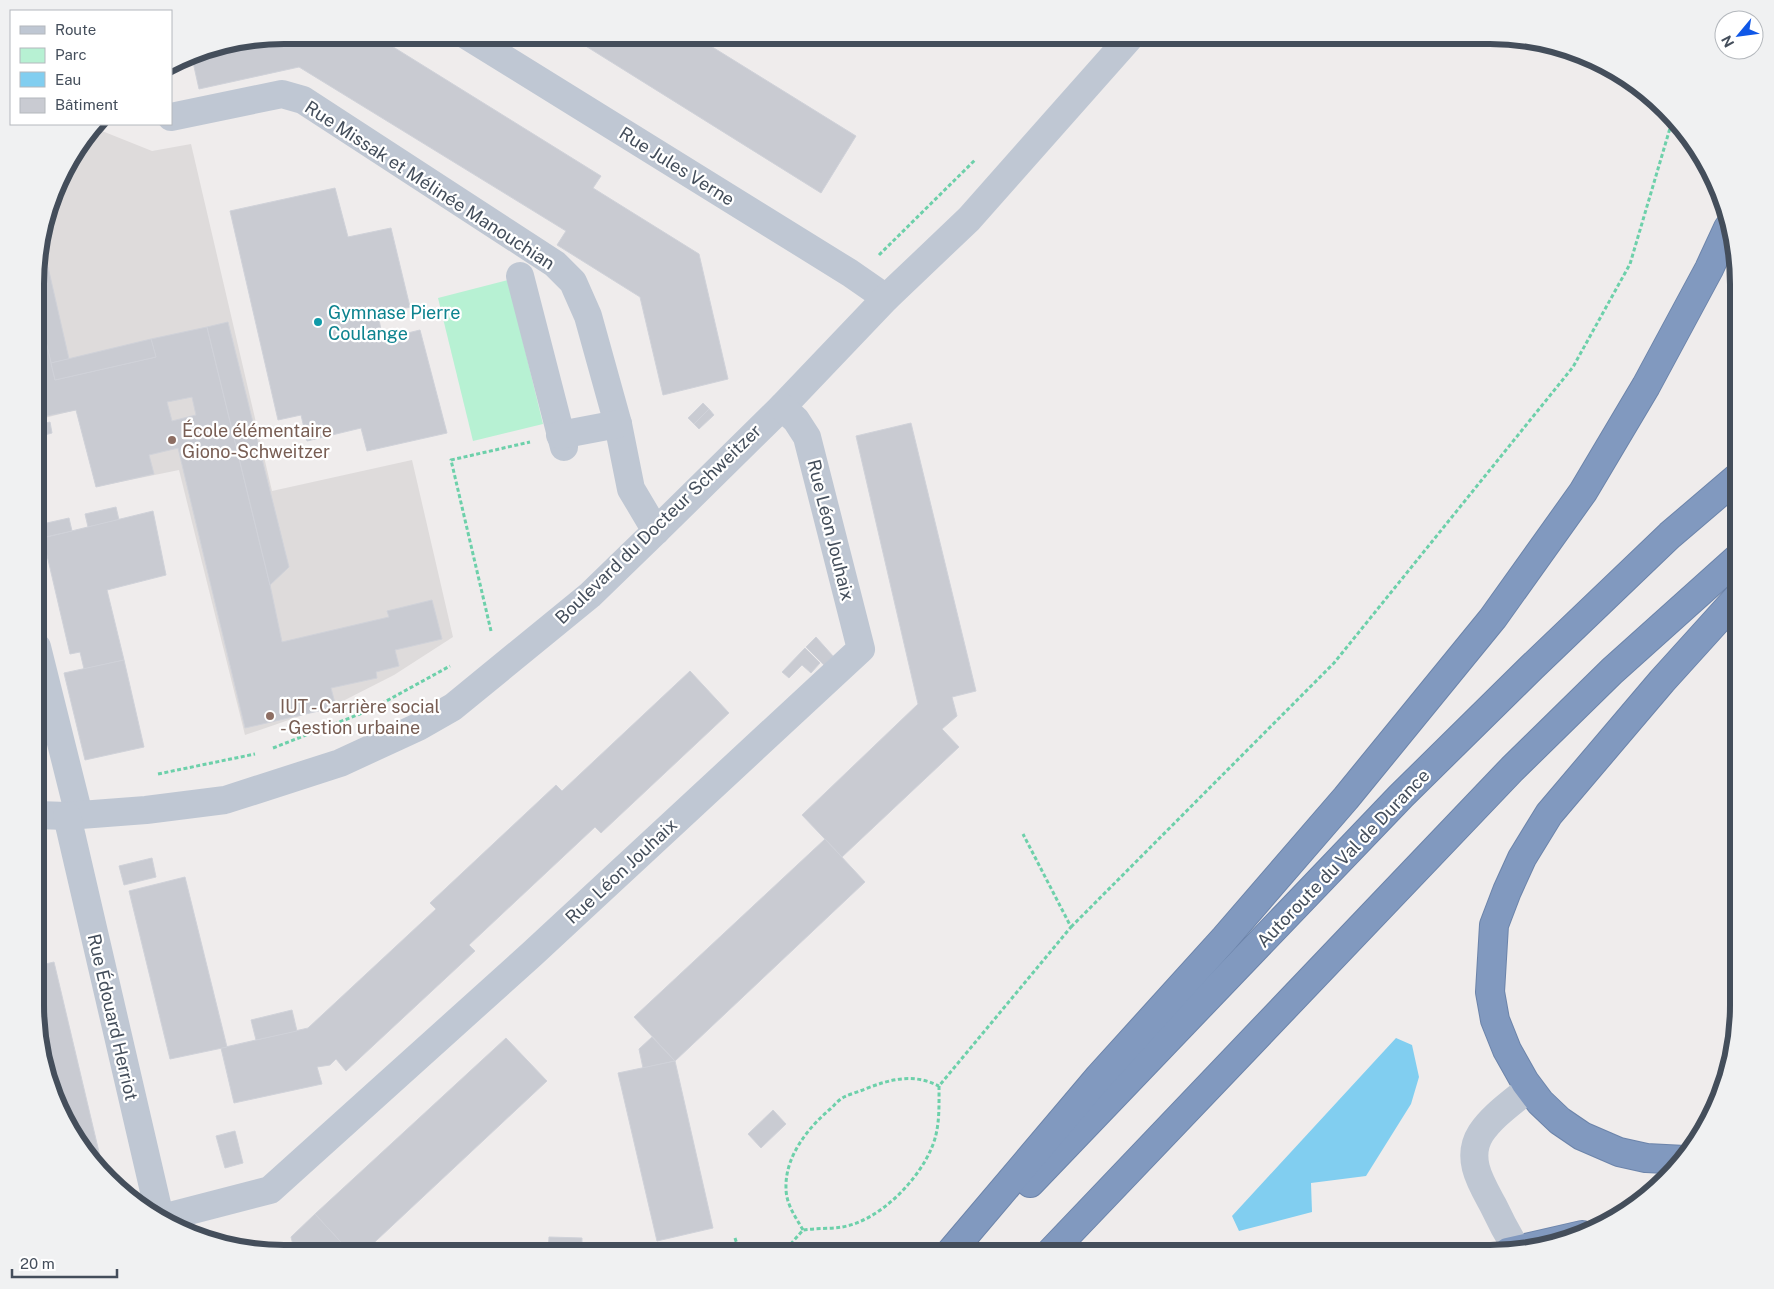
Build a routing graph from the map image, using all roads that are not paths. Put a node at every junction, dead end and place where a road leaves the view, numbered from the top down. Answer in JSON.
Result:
{"nodes":[{"id":1,"x":481,"y":44,"type":"edge"},
{"id":2,"x":1124,"y":44,"type":"edge"},
{"id":3,"x":172,"y":117,"type":"edge"},
{"id":4,"x":1725,"y":234,"type":"edge"},
{"id":5,"x":520,"y":276,"type":"dead end"},
{"id":6,"x":886,"y":298,"type":"junction"},
{"id":7,"x":782,"y":406,"type":"junction"},
{"id":8,"x":618,"y":424,"type":"junction"},
{"id":9,"x":1730,"y":484,"type":"edge"},
{"id":10,"x":656,"y":532,"type":"junction"},
{"id":11,"x":1730,"y":565,"type":"edge"},
{"id":12,"x":1730,"y":606,"type":"edge"},
{"id":13,"x":44,"y":680,"type":"edge"},
{"id":14,"x":44,"y":815,"type":"edge"},
{"id":15,"x":73,"y":815,"type":"junction"},
{"id":16,"x":1529,"y":1088,"type":"junction"},
{"id":17,"x":1674,"y":1159,"type":"edge"},
{"id":18,"x":159,"y":1210,"type":"edge"},
{"id":19,"x":170,"y":1216,"type":"edge"},
{"id":20,"x":957,"y":1245,"type":"edge"},
{"id":21,"x":970,"y":1245,"type":"edge"},
{"id":22,"x":1058,"y":1245,"type":"edge"},
{"id":23,"x":1509,"y":1245,"type":"edge"}],
"edges":[{"from":1,"to":6,"type":"street","name":"Rue Jules Verne"},
{"from":2,"to":6,"type":"street","name":"Boulevard du Docteur Schweitzer"},
{"from":3,"to":8,"type":"street","name":"Rue Missak et Mélinée Manouchian"},
{"from":4,"to":20,"type":"highway"},
{"from":5,"to":8,"type":"street"},
{"from":6,"to":7,"type":"street","name":"Boulevard du Docteur Schweitzer"},
{"from":7,"to":10,"type":"street","name":"Boulevard du Docteur Schweitzer"},
{"from":7,"to":19,"type":"street","name":"Rue Léon Jouhaix"},
{"from":8,"to":10,"type":"street","name":"Rue Missak et Mélinée Manouchian"},
{"from":9,"to":21,"type":"highway","name":"Autoroute du Val de Durance"},
{"from":10,"to":15,"type":"street","name":"Boulevard du Docteur Schweitzer"},
{"from":11,"to":22,"type":"highway"},
{"from":12,"to":16,"type":"highway"},
{"from":13,"to":15,"type":"street","name":"Rue Édouard Herriot"},
{"from":14,"to":15,"type":"street","name":"Boulevard du Docteur Schweitzer"},
{"from":15,"to":18,"type":"street","name":"Rue Édouard Herriot"},
{"from":16,"to":17,"type":"highway"},
{"from":16,"to":23,"type":"street"}]}
